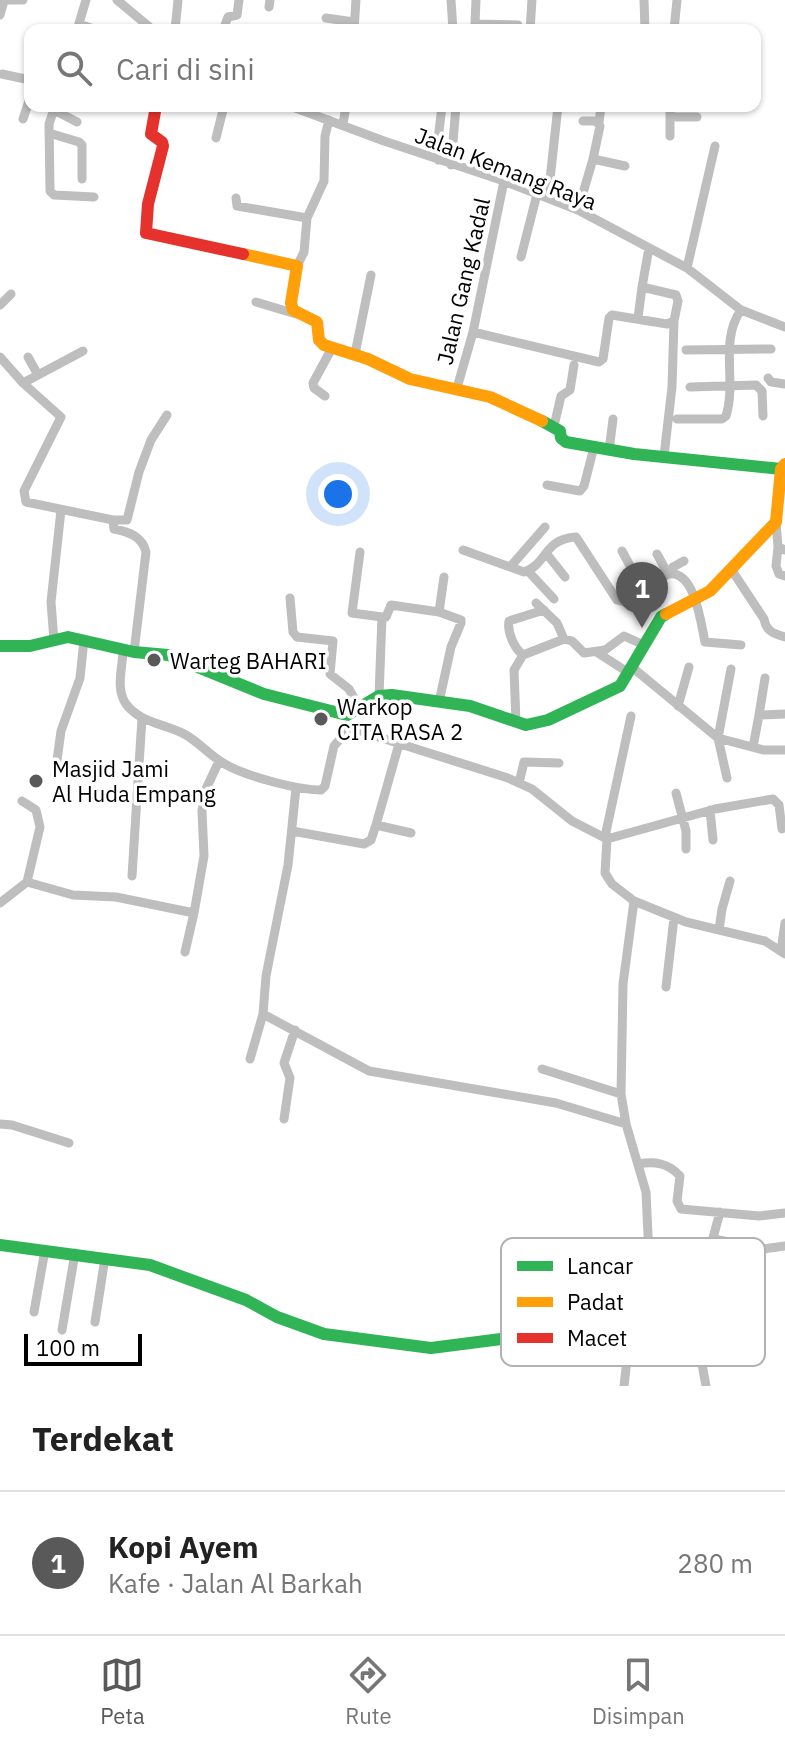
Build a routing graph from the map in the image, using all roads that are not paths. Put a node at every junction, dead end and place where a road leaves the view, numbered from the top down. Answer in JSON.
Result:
{"nodes":[{"id":1,"x":23,"y":0,"type":"edge"},
{"id":2,"x":86,"y":0,"type":"edge"},
{"id":3,"x":117,"y":0,"type":"edge"},
{"id":4,"x":178,"y":0,"type":"edge"},
{"id":5,"x":239,"y":0,"type":"edge"},
{"id":6,"x":356,"y":0,"type":"edge"},
{"id":7,"x":451,"y":0,"type":"edge"},
{"id":8,"x":476,"y":0,"type":"edge"},
{"id":9,"x":532,"y":0,"type":"edge"},
{"id":10,"x":644,"y":0,"type":"edge"},
{"id":11,"x":677,"y":0,"type":"edge"},
{"id":12,"x":2,"y":1,"type":"edge"},
{"id":13,"x":0,"y":15,"type":"edge"},
{"id":14,"x":326,"y":18,"type":"dead end"},
{"id":15,"x":79,"y":24,"type":"edge"},
{"id":16,"x":146,"y":24,"type":"edge"},
{"id":17,"x":176,"y":24,"type":"edge"},
{"id":18,"x":225,"y":24,"type":"edge"},
{"id":19,"x":347,"y":24,"type":"edge"},
{"id":20,"x":354,"y":24,"type":"edge"},
{"id":21,"x":453,"y":24,"type":"edge"},
{"id":22,"x":475,"y":24,"type":"edge"},
{"id":23,"x":530,"y":24,"type":"edge"},
{"id":24,"x":645,"y":24,"type":"edge"},
{"id":25,"x":675,"y":24,"type":"edge"},
{"id":26,"x":1,"y":76,"type":"edge"},
{"id":27,"x":24,"y":79,"type":"edge"},
{"id":28,"x":25,"y":112,"type":"edge"},
{"id":29,"x":53,"y":112,"type":"edge"},
{"id":30,"x":61,"y":112,"type":"edge"},
{"id":31,"x":154,"y":112,"type":"edge"},
{"id":32,"x":222,"y":112,"type":"edge"},
{"id":33,"x":307,"y":112,"type":"edge"},
{"id":34,"x":345,"y":112,"type":"edge"},
{"id":35,"x":441,"y":112,"type":"edge"},
{"id":36,"x":455,"y":112,"type":"edge"},
{"id":37,"x":557,"y":112,"type":"edge"},
{"id":38,"x":600,"y":112,"type":"edge"},
{"id":39,"x":670,"y":112,"type":"edge"},
{"id":40,"x":697,"y":117,"type":"dead end"},
{"id":41,"x":23,"y":119,"type":"dead end"},
{"id":42,"x":329,"y":120,"type":"junction"},
{"id":43,"x":583,"y":121,"type":"dead end"},
{"id":44,"x":77,"y":122,"type":"dead end"},
{"id":45,"x":599,"y":122,"type":"junction"},
{"id":46,"x":343,"y":124,"type":"junction"},
{"id":47,"x":49,"y":133,"type":"junction"},
{"id":48,"x":670,"y":136,"type":"dead end"},
{"id":49,"x":216,"y":138,"type":"dead end"},
{"id":50,"x":715,"y":146,"type":"dead end"},
{"id":51,"x":593,"y":159,"type":"junction"},
{"id":52,"x":438,"y":160,"type":"junction"},
{"id":53,"x":451,"y":165,"type":"junction"},
{"id":54,"x":625,"y":166,"type":"dead end"},
{"id":55,"x":82,"y":179,"type":"dead end"},
{"id":56,"x":504,"y":181,"type":"junction"},
{"id":57,"x":537,"y":194,"type":"junction"},
{"id":58,"x":94,"y":197,"type":"dead end"},
{"id":59,"x":236,"y":198,"type":"dead end"},
{"id":60,"x":548,"y":198,"type":"junction"},
{"id":61,"x":578,"y":210,"type":"junction"},
{"id":62,"x":307,"y":218,"type":"junction"},
{"id":63,"x":649,"y":248,"type":"junction"},
{"id":64,"x":521,"y":257,"type":"dead end"},
{"id":65,"x":297,"y":266,"type":"junction"},
{"id":66,"x":687,"y":268,"type":"junction"},
{"id":67,"x":371,"y":275,"type":"dead end"},
{"id":68,"x":642,"y":287,"type":"junction"},
{"id":69,"x":11,"y":294,"type":"dead end"},
{"id":70,"x":256,"y":302,"type":"dead end"},
{"id":71,"x":0,"y":305,"type":"edge"},
{"id":72,"x":741,"y":310,"type":"junction"},
{"id":73,"x":296,"y":314,"type":"junction"},
{"id":74,"x":638,"y":318,"type":"junction"},
{"id":75,"x":674,"y":321,"type":"junction"},
{"id":76,"x":785,"y":327,"type":"edge"},
{"id":77,"x":473,"y":332,"type":"junction"},
{"id":78,"x":332,"y":348,"type":"junction"},
{"id":79,"x":771,"y":349,"type":"dead end"},
{"id":80,"x":686,"y":350,"type":"dead end"},
{"id":81,"x":729,"y":350,"type":"junction"},
{"id":82,"x":83,"y":351,"type":"dead end"},
{"id":83,"x":355,"y":354,"type":"junction"},
{"id":84,"x":0,"y":357,"type":"edge"},
{"id":85,"x":28,"y":357,"type":"dead end"},
{"id":86,"x":574,"y":365,"type":"dead end"},
{"id":87,"x":38,"y":375,"type":"junction"},
{"id":88,"x":768,"y":378,"type":"dead end"},
{"id":89,"x":23,"y":383,"type":"junction"},
{"id":90,"x":730,"y":384,"type":"junction"},
{"id":91,"x":785,"y":384,"type":"edge"},
{"id":92,"x":690,"y":387,"type":"dead end"},
{"id":93,"x":457,"y":388,"type":"junction"},
{"id":94,"x":325,"y":396,"type":"dead end"},
{"id":95,"x":167,"y":415,"type":"dead end"},
{"id":96,"x":763,"y":416,"type":"dead end"},
{"id":97,"x":613,"y":419,"type":"dead end"},
{"id":98,"x":677,"y":419,"type":"dead end"},
{"id":99,"x":554,"y":426,"type":"junction"},
{"id":100,"x":594,"y":447,"type":"junction"},
{"id":101,"x":609,"y":451,"type":"junction"},
{"id":102,"x":664,"y":456,"type":"junction"},
{"id":103,"x":783,"y":466,"type":"edge"},
{"id":104,"x":547,"y":485,"type":"dead end"},
{"id":105,"x":61,"y":510,"type":"junction"},
{"id":106,"x":113,"y":520,"type":"junction"},
{"id":107,"x":776,"y":522,"type":"junction"},
{"id":108,"x":545,"y":527,"type":"dead end"},
{"id":109,"x":782,"y":549,"type":"edge"},
{"id":110,"x":463,"y":550,"type":"dead end"},
{"id":111,"x":622,"y":551,"type":"dead end"},
{"id":112,"x":360,"y":552,"type":"dead end"},
{"id":113,"x":546,"y":553,"type":"junction"},
{"id":114,"x":657,"y":554,"type":"dead end"},
{"id":115,"x":684,"y":561,"type":"dead end"},
{"id":116,"x":511,"y":566,"type":"junction"},
{"id":117,"x":731,"y":569,"type":"junction"},
{"id":118,"x":528,"y":571,"type":"junction"},
{"id":119,"x":668,"y":574,"type":"junction"},
{"id":120,"x":785,"y":576,"type":"edge"},
{"id":121,"x":444,"y":577,"type":"dead end"},
{"id":122,"x":565,"y":577,"type":"dead end"},
{"id":123,"x":642,"y":588,"type":"junction"},
{"id":124,"x":695,"y":596,"type":"junction"},
{"id":125,"x":290,"y":598,"type":"dead end"},
{"id":126,"x":554,"y":599,"type":"dead end"},
{"id":127,"x":439,"y":612,"type":"junction"},
{"id":128,"x":382,"y":617,"type":"junction"},
{"id":129,"x":785,"y":637,"type":"edge"},
{"id":130,"x":564,"y":639,"type":"junction"},
{"id":131,"x":84,"y":640,"type":"junction"},
{"id":132,"x":54,"y":641,"type":"junction"},
{"id":133,"x":644,"y":645,"type":"junction"},
{"id":134,"x":741,"y":645,"type":"dead end"},
{"id":135,"x":0,"y":646,"type":"edge"},
{"id":136,"x":129,"y":651,"type":"junction"},
{"id":137,"x":598,"y":653,"type":"junction"},
{"id":138,"x":523,"y":655,"type":"junction"},
{"id":139,"x":689,"y":667,"type":"dead end"},
{"id":140,"x":731,"y":669,"type":"dead end"},
{"id":141,"x":631,"y":670,"type":"junction"},
{"id":142,"x":765,"y":678,"type":"dead end"},
{"id":143,"x":379,"y":696,"type":"junction"},
{"id":144,"x":439,"y":702,"type":"junction"},
{"id":145,"x":678,"y":706,"type":"junction"},
{"id":146,"x":359,"y":707,"type":"junction"},
{"id":147,"x":785,"y":714,"type":"edge"},
{"id":148,"x":759,"y":715,"type":"junction"},
{"id":149,"x":631,"y":716,"type":"dead end"},
{"id":150,"x":142,"y":718,"type":"junction"},
{"id":151,"x":349,"y":722,"type":"junction"},
{"id":152,"x":516,"y":722,"type":"junction"},
{"id":153,"x":718,"y":738,"type":"junction"},
{"id":154,"x":399,"y":744,"type":"junction"},
{"id":155,"x":753,"y":747,"type":"junction"},
{"id":156,"x":785,"y":750,"type":"edge"},
{"id":157,"x":219,"y":761,"type":"junction"},
{"id":158,"x":559,"y":763,"type":"dead end"},
{"id":159,"x":55,"y":775,"type":"dead end"},
{"id":160,"x":727,"y":778,"type":"dead end"},
{"id":161,"x":519,"y":783,"type":"junction"},
{"id":162,"x":296,"y":788,"type":"junction"},
{"id":163,"x":676,"y":793,"type":"dead end"},
{"id":164,"x":22,"y":801,"type":"dead end"},
{"id":165,"x":710,"y":810,"type":"junction"},
{"id":166,"x":682,"y":816,"type":"junction"},
{"id":167,"x":376,"y":825,"type":"junction"},
{"id":168,"x":782,"y":829,"type":"dead end"},
{"id":169,"x":292,"y":831,"type":"junction"},
{"id":170,"x":411,"y":833,"type":"dead end"},
{"id":171,"x":607,"y":839,"type":"junction"},
{"id":172,"x":713,"y":840,"type":"dead end"},
{"id":173,"x":686,"y":849,"type":"dead end"},
{"id":174,"x":132,"y":876,"type":"dead end"},
{"id":175,"x":730,"y":881,"type":"dead end"},
{"id":176,"x":27,"y":882,"type":"junction"},
{"id":177,"x":634,"y":901,"type":"junction"},
{"id":178,"x":0,"y":903,"type":"edge"},
{"id":179,"x":194,"y":913,"type":"junction"},
{"id":180,"x":674,"y":918,"type":"junction"},
{"id":181,"x":785,"y":923,"type":"edge"},
{"id":182,"x":719,"y":930,"type":"junction"},
{"id":183,"x":185,"y":952,"type":"dead end"},
{"id":184,"x":783,"y":952,"type":"edge"},
{"id":185,"x":666,"y":987,"type":"dead end"},
{"id":186,"x":263,"y":1014,"type":"junction"},
{"id":187,"x":295,"y":1030,"type":"junction"},
{"id":188,"x":250,"y":1059,"type":"dead end"},
{"id":189,"x":542,"y":1069,"type":"dead end"},
{"id":190,"x":621,"y":1094,"type":"junction"},
{"id":191,"x":284,"y":1119,"type":"dead end"},
{"id":192,"x":0,"y":1124,"type":"edge"},
{"id":193,"x":626,"y":1124,"type":"junction"},
{"id":194,"x":69,"y":1143,"type":"dead end"},
{"id":195,"x":638,"y":1164,"type":"junction"},
{"id":196,"x":720,"y":1212,"type":"junction"},
{"id":197,"x":785,"y":1213,"type":"edge"},
{"id":198,"x":649,"y":1238,"type":"edge"},
{"id":199,"x":714,"y":1238,"type":"edge"},
{"id":200,"x":0,"y":1245,"type":"edge"},
{"id":201,"x":785,"y":1246,"type":"edge"},
{"id":202,"x":765,"y":1249,"type":"edge"},
{"id":203,"x":45,"y":1250,"type":"junction"},
{"id":204,"x":75,"y":1253,"type":"junction"},
{"id":205,"x":105,"y":1258,"type":"junction"},
{"id":206,"x":34,"y":1312,"type":"dead end"},
{"id":207,"x":95,"y":1322,"type":"dead end"},
{"id":208,"x":62,"y":1330,"type":"dead end"},
{"id":209,"x":501,"y":1339,"type":"edge"},
{"id":210,"x":626,"y":1366,"type":"edge"},
{"id":211,"x":702,"y":1366,"type":"edge"},
{"id":212,"x":624,"y":1386,"type":"edge"},
{"id":213,"x":706,"y":1386,"type":"edge"}],
"edges":[{"from":1,"to":12,"type":"street"},
{"from":2,"to":15,"type":"street"},
{"from":3,"to":16,"type":"street"},
{"from":4,"to":17,"type":"street"},
{"from":5,"to":18,"type":"street"},
{"from":6,"to":20,"type":"street"},
{"from":7,"to":21,"type":"street"},
{"from":8,"to":22,"type":"street"},
{"from":9,"to":23,"type":"street"},
{"from":10,"to":24,"type":"street"},
{"from":11,"to":25,"type":"street"},
{"from":12,"to":13,"type":"street"},
{"from":14,"to":19,"type":"street"},
{"from":26,"to":27,"type":"street"},
{"from":28,"to":41,"type":"street"},
{"from":29,"to":47,"type":"street"},
{"from":30,"to":44,"type":"street"},
{"from":31,"to":65,"type":"street"},
{"from":32,"to":49,"type":"street"},
{"from":33,"to":42,"type":"street","name":"Jalan Kemang Raya"},
{"from":34,"to":46,"type":"street"},
{"from":35,"to":52,"type":"street"},
{"from":36,"to":53,"type":"street"},
{"from":37,"to":60,"type":"street"},
{"from":38,"to":45,"type":"street"},
{"from":39,"to":40,"type":"street"},
{"from":39,"to":48,"type":"street"},
{"from":42,"to":46,"type":"street","name":"Jalan Kemang Raya"},
{"from":42,"to":62,"type":"street"},
{"from":43,"to":45,"type":"street"},
{"from":45,"to":51,"type":"street"},
{"from":46,"to":52,"type":"street","name":"Jalan Kemang Raya"},
{"from":47,"to":55,"type":"street"},
{"from":47,"to":58,"type":"street"},
{"from":50,"to":66,"type":"street"},
{"from":51,"to":54,"type":"street"},
{"from":51,"to":61,"type":"street"},
{"from":52,"to":53,"type":"street","name":"Jalan Kemang Raya"},
{"from":53,"to":56,"type":"street","name":"Jalan Kemang Raya"},
{"from":56,"to":57,"type":"street","name":"Jalan Kemang Raya"},
{"from":56,"to":77,"type":"street","name":"Jalan Gang Kadal"},
{"from":57,"to":60,"type":"street","name":"Jalan Kemang Raya"},
{"from":57,"to":64,"type":"street"},
{"from":59,"to":62,"type":"street"},
{"from":60,"to":61,"type":"street","name":"Jalan Kemang Raya"},
{"from":61,"to":63,"type":"street","name":"Jalan Kemang Raya"},
{"from":62,"to":65,"type":"street"},
{"from":63,"to":66,"type":"street","name":"Jalan Kemang Raya"},
{"from":63,"to":68,"type":"street"},
{"from":65,"to":73,"type":"street"},
{"from":66,"to":72,"type":"street","name":"Jalan Kemang Raya"},
{"from":67,"to":83,"type":"street"},
{"from":68,"to":74,"type":"street"},
{"from":68,"to":75,"type":"street"},
{"from":69,"to":71,"type":"street"},
{"from":70,"to":73,"type":"street"},
{"from":72,"to":76,"type":"street","name":"Jalan Kemang Raya"},
{"from":72,"to":81,"type":"street"},
{"from":73,"to":78,"type":"street"},
{"from":74,"to":75,"type":"street"},
{"from":74,"to":77,"type":"street"},
{"from":75,"to":102,"type":"street"},
{"from":77,"to":93,"type":"street","name":"Jalan Gang Kadal"},
{"from":78,"to":83,"type":"street"},
{"from":78,"to":94,"type":"street"},
{"from":79,"to":81,"type":"street"},
{"from":80,"to":81,"type":"street"},
{"from":81,"to":90,"type":"street"},
{"from":82,"to":87,"type":"street"},
{"from":83,"to":93,"type":"street"},
{"from":84,"to":89,"type":"street"},
{"from":85,"to":87,"type":"street"},
{"from":86,"to":99,"type":"street"},
{"from":87,"to":89,"type":"street"},
{"from":88,"to":91,"type":"street"},
{"from":89,"to":105,"type":"street"},
{"from":90,"to":92,"type":"street"},
{"from":90,"to":96,"type":"street"},
{"from":90,"to":98,"type":"street"},
{"from":93,"to":99,"type":"street"},
{"from":95,"to":106,"type":"street"},
{"from":97,"to":101,"type":"street"},
{"from":99,"to":100,"type":"street"},
{"from":100,"to":101,"type":"street"},
{"from":100,"to":104,"type":"street"},
{"from":101,"to":102,"type":"street"},
{"from":102,"to":103,"type":"street"},
{"from":103,"to":107,"type":"street"},
{"from":105,"to":106,"type":"street"},
{"from":105,"to":132,"type":"street"},
{"from":106,"to":136,"type":"street"},
{"from":107,"to":109,"type":"street"},
{"from":107,"to":117,"type":"street"},
{"from":108,"to":116,"type":"street"},
{"from":109,"to":120,"type":"street"},
{"from":110,"to":116,"type":"street"},
{"from":111,"to":123,"type":"street"},
{"from":112,"to":128,"type":"street"},
{"from":113,"to":118,"type":"street"},
{"from":113,"to":122,"type":"street"},
{"from":113,"to":123,"type":"street"},
{"from":114,"to":119,"type":"street"},
{"from":115,"to":119,"type":"street"},
{"from":116,"to":118,"type":"street"},
{"from":117,"to":124,"type":"street"},
{"from":117,"to":129,"type":"street"},
{"from":118,"to":126,"type":"street"},
{"from":119,"to":123,"type":"street"},
{"from":119,"to":124,"type":"street"},
{"from":121,"to":127,"type":"street"},
{"from":124,"to":133,"type":"street"},
{"from":124,"to":134,"type":"street"},
{"from":125,"to":146,"type":"street"},
{"from":127,"to":128,"type":"street"},
{"from":127,"to":144,"type":"street"},
{"from":128,"to":143,"type":"street"},
{"from":130,"to":137,"type":"street"},
{"from":130,"to":138,"type":"street"},
{"from":130,"to":138,"type":"street"},
{"from":131,"to":132,"type":"street"},
{"from":131,"to":136,"type":"street"},
{"from":131,"to":159,"type":"street"},
{"from":132,"to":135,"type":"street"},
{"from":133,"to":137,"type":"street"},
{"from":133,"to":141,"type":"street"},
{"from":136,"to":150,"type":"street"},
{"from":136,"to":151,"type":"street"},
{"from":137,"to":141,"type":"street"},
{"from":138,"to":152,"type":"street"},
{"from":139,"to":145,"type":"street"},
{"from":140,"to":153,"type":"street"},
{"from":141,"to":145,"type":"street"},
{"from":141,"to":152,"type":"street"},
{"from":142,"to":148,"type":"street"},
{"from":143,"to":144,"type":"street"},
{"from":143,"to":146,"type":"street"},
{"from":144,"to":152,"type":"street"},
{"from":145,"to":153,"type":"street"},
{"from":146,"to":151,"type":"street"},
{"from":147,"to":148,"type":"street"},
{"from":148,"to":155,"type":"street"},
{"from":149,"to":171,"type":"street"},
{"from":150,"to":157,"type":"street"},
{"from":150,"to":174,"type":"street"},
{"from":151,"to":154,"type":"street"},
{"from":151,"to":162,"type":"street"},
{"from":153,"to":155,"type":"street"},
{"from":153,"to":160,"type":"street"},
{"from":154,"to":161,"type":"street"},
{"from":154,"to":167,"type":"street"},
{"from":155,"to":156,"type":"street"},
{"from":157,"to":162,"type":"street"},
{"from":157,"to":179,"type":"street"},
{"from":158,"to":161,"type":"street"},
{"from":161,"to":171,"type":"street"},
{"from":162,"to":169,"type":"street"},
{"from":163,"to":166,"type":"street"},
{"from":164,"to":176,"type":"street"},
{"from":165,"to":166,"type":"street"},
{"from":165,"to":168,"type":"street"},
{"from":165,"to":172,"type":"street"},
{"from":166,"to":171,"type":"street"},
{"from":166,"to":173,"type":"street"},
{"from":167,"to":169,"type":"street"},
{"from":167,"to":170,"type":"street"},
{"from":169,"to":186,"type":"street"},
{"from":171,"to":177,"type":"street"},
{"from":175,"to":182,"type":"street"},
{"from":176,"to":178,"type":"street"},
{"from":176,"to":179,"type":"street"},
{"from":177,"to":180,"type":"street"},
{"from":177,"to":190,"type":"street"},
{"from":179,"to":183,"type":"street"},
{"from":180,"to":182,"type":"street"},
{"from":180,"to":185,"type":"street"},
{"from":181,"to":184,"type":"street"},
{"from":182,"to":184,"type":"street"},
{"from":186,"to":187,"type":"street"},
{"from":186,"to":188,"type":"street"},
{"from":187,"to":191,"type":"street"},
{"from":187,"to":193,"type":"street"},
{"from":189,"to":190,"type":"street"},
{"from":190,"to":193,"type":"street"},
{"from":192,"to":194,"type":"street"},
{"from":193,"to":195,"type":"street"},
{"from":195,"to":196,"type":"street"},
{"from":195,"to":198,"type":"street"},
{"from":196,"to":197,"type":"street"},
{"from":196,"to":199,"type":"street"},
{"from":200,"to":203,"type":"street"},
{"from":201,"to":202,"type":"street"},
{"from":203,"to":204,"type":"street"},
{"from":203,"to":206,"type":"street"},
{"from":204,"to":205,"type":"street"},
{"from":204,"to":208,"type":"street"},
{"from":205,"to":207,"type":"street"},
{"from":205,"to":209,"type":"street"},
{"from":210,"to":212,"type":"street"},
{"from":211,"to":213,"type":"street"}]}
